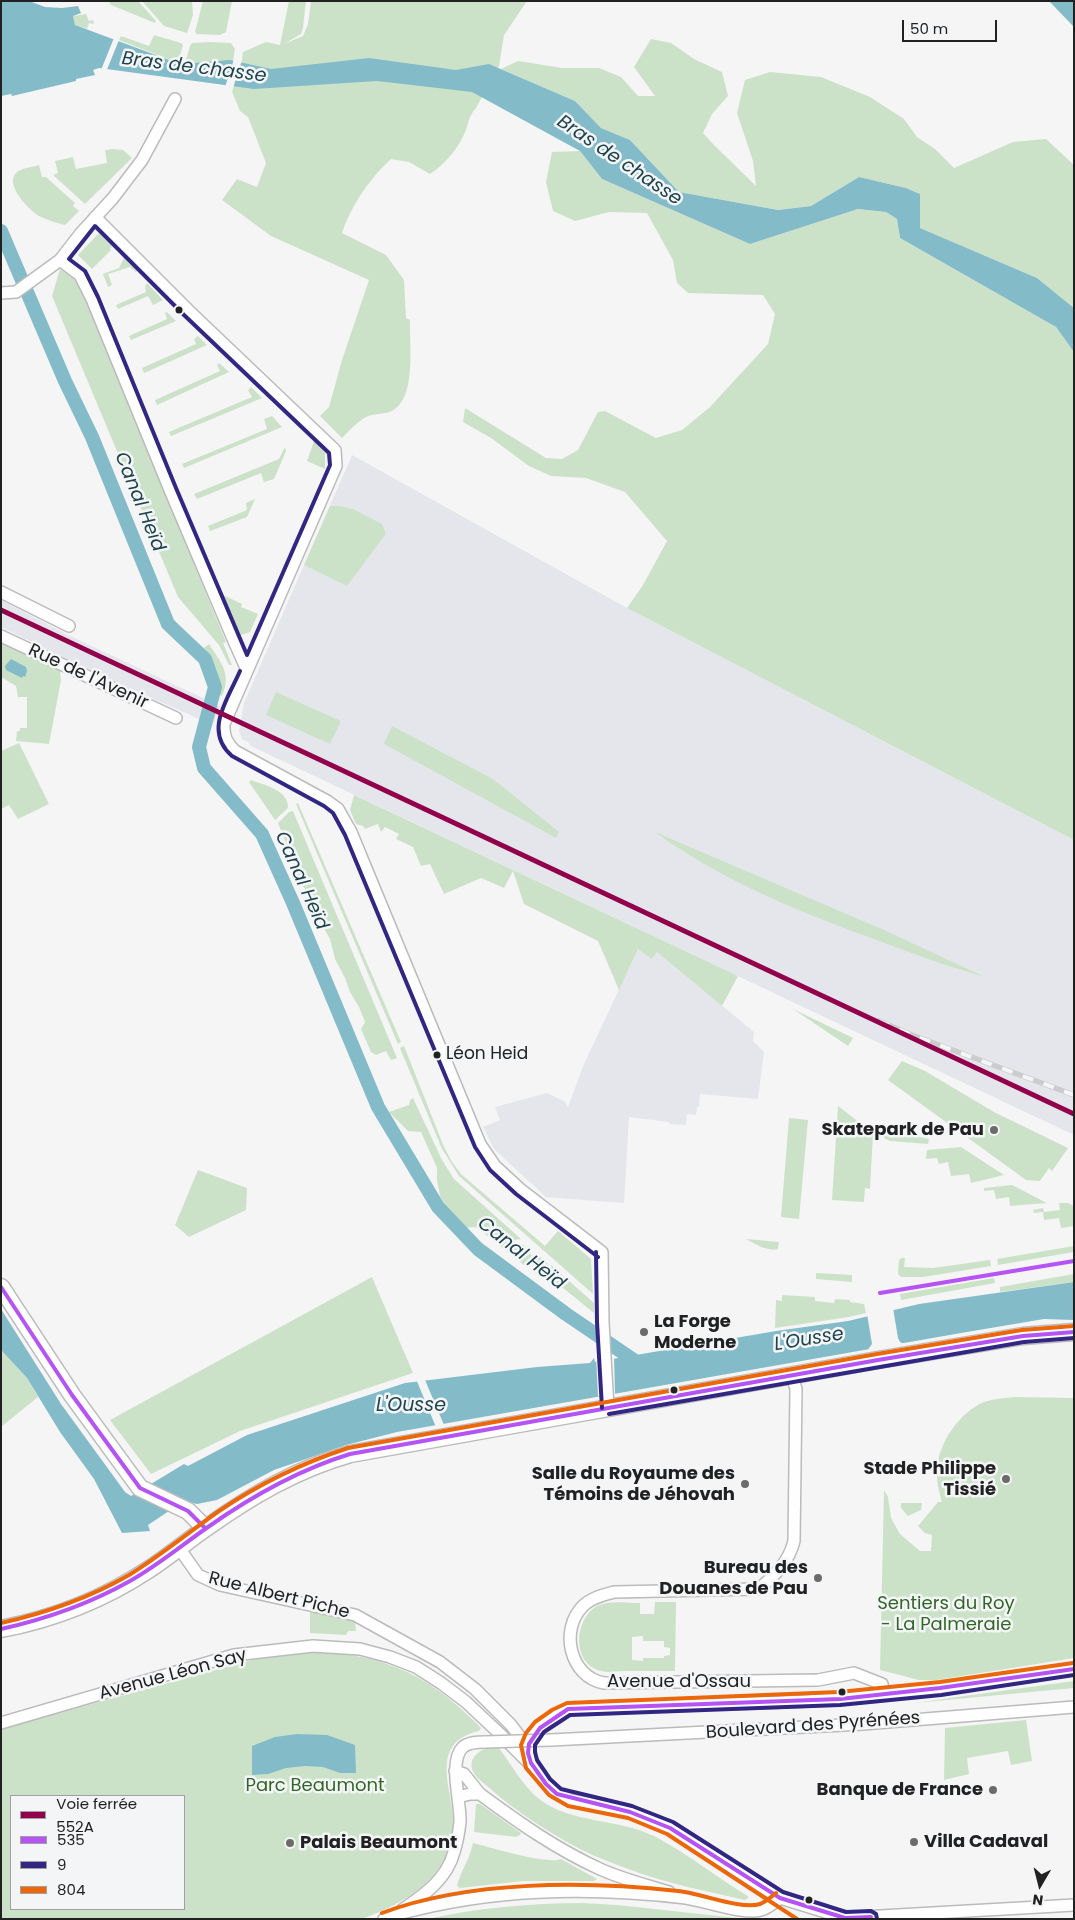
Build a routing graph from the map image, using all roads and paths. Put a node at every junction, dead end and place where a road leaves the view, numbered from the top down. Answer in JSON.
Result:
{"nodes":[{"id":1,"x":175,"y":99,"type":"dead end"},
{"id":2,"x":95,"y":217,"type":"junction"},
{"id":3,"x":60,"y":260,"type":"junction"},
{"id":4,"x":1,"y":293,"type":"edge"},
{"id":5,"x":1,"y":592,"type":"edge"},
{"id":6,"x":69,"y":626,"type":"dead end"},
{"id":7,"x":1,"y":636,"type":"edge"},
{"id":8,"x":247,"y":670,"type":"junction"},
{"id":9,"x":176,"y":718,"type":"dead end"},
{"id":10,"x":1,"y":1288,"type":"edge"},
{"id":11,"x":1074,"y":1332,"type":"edge"},
{"id":12,"x":792,"y":1376,"type":"junction"},
{"id":13,"x":607,"y":1402,"type":"junction"},
{"id":14,"x":205,"y":1528,"type":"junction"},
{"id":15,"x":179,"y":1548,"type":"junction"},
{"id":16,"x":1,"y":1629,"type":"edge"},
{"id":17,"x":1074,"y":1669,"type":"edge"},
{"id":18,"x":884,"y":1695,"type":"junction"},
{"id":19,"x":1074,"y":1707,"type":"edge"},
{"id":20,"x":1,"y":1723,"type":"edge"},
{"id":21,"x":527,"y":1746,"type":"junction"},
{"id":22,"x":531,"y":1765,"type":"junction"},
{"id":23,"x":455,"y":1771,"type":"junction"},
{"id":24,"x":480,"y":1794,"type":"junction"},
{"id":25,"x":458,"y":1797,"type":"junction"},
{"id":26,"x":612,"y":1873,"type":"junction"},
{"id":27,"x":608,"y":1892,"type":"junction"},
{"id":28,"x":780,"y":1898,"type":"junction"},
{"id":29,"x":688,"y":1899,"type":"junction"},
{"id":30,"x":1074,"y":1905,"type":"edge"},
{"id":31,"x":1028,"y":1913,"type":"edge"},
{"id":32,"x":396,"y":1914,"type":"junction"},
{"id":33,"x":871,"y":1918,"type":"edge"},
{"id":34,"x":384,"y":1919,"type":"edge"}],
"edges":[{"from":1,"to":2,"type":"street"},
{"from":2,"to":3,"type":"street"},
{"from":2,"to":8,"type":"street"},
{"from":3,"to":4,"type":"street"},
{"from":3,"to":8,"type":"street"},
{"from":5,"to":6,"type":"street"},
{"from":7,"to":9,"type":"street","name":"Rue de l'Avenir"},
{"from":8,"to":13,"type":"street"},
{"from":10,"to":14,"type":"main road"},
{"from":11,"to":12,"type":"main road"},
{"from":12,"to":13,"type":"main road"},
{"from":12,"to":18,"type":"street","name":"Avenue d'Ossau"},
{"from":13,"to":14,"type":"main road"},
{"from":14,"to":15,"type":"main road"},
{"from":15,"to":16,"type":"main road"},
{"from":15,"to":21,"type":"street","name":"Rue Albert Piche"},
{"from":17,"to":18,"type":"street"},
{"from":18,"to":21,"type":"street"},
{"from":19,"to":23,"type":"street","name":"Boulevard des Pyrénées","bridge":true},
{"from":20,"to":22,"type":"street","name":"Avenue Léon Say"},
{"from":21,"to":22,"type":"street"},
{"from":22,"to":28,"type":"street","name":"Avenue Léon Say"},
{"from":23,"to":24,"type":"street"},
{"from":23,"to":25,"type":"street"},
{"from":24,"to":25,"type":"street"},
{"from":24,"to":26,"type":"street"},
{"from":25,"to":32,"type":"street"},
{"from":26,"to":27,"type":"street"},
{"from":26,"to":29,"type":"street"},
{"from":27,"to":29,"type":"street"},
{"from":27,"to":32,"type":"street"},
{"from":28,"to":29,"type":"street"},
{"from":28,"to":33,"type":"street","name":"Avenue Léon Say"},
{"from":30,"to":31,"type":"street","name":"Avenue Léon Say"},
{"from":31,"to":33,"type":"street","name":"Avenue Léon Say"},
{"from":32,"to":34,"type":"street"}]}
